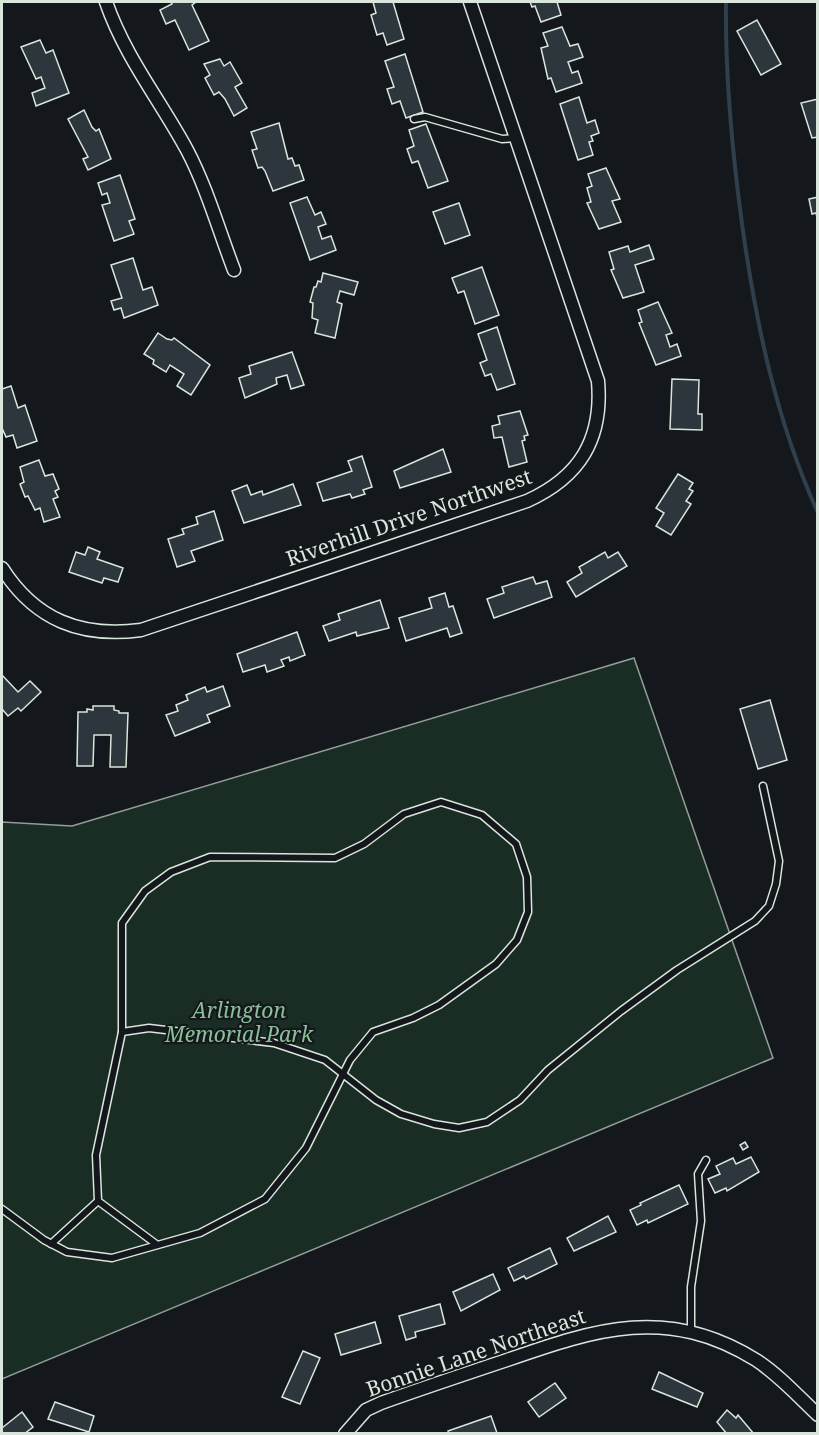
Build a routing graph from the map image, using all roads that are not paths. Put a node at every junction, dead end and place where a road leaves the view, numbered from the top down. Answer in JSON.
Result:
{"nodes":[{"id":1,"x":106,"y":2,"type":"edge"},
{"id":2,"x":470,"y":2,"type":"edge"},
{"id":3,"x":414,"y":119,"type":"dead end"},
{"id":4,"x":516,"y":138,"type":"junction"},
{"id":5,"x":234,"y":270,"type":"dead end"},
{"id":6,"x":2,"y":568,"type":"edge"},
{"id":7,"x":763,"y":786,"type":"dead end"},
{"id":8,"x":122,"y":1032,"type":"junction"},
{"id":9,"x":343,"y":1074,"type":"junction"},
{"id":10,"x":706,"y":1160,"type":"dead end"},
{"id":11,"x":98,"y":1201,"type":"junction"},
{"id":12,"x":2,"y":1209,"type":"edge"},
{"id":13,"x":51,"y":1244,"type":"junction"},
{"id":14,"x":156,"y":1244,"type":"junction"},
{"id":15,"x":692,"y":1333,"type":"junction"},
{"id":16,"x":818,"y":1414,"type":"edge"},
{"id":17,"x":345,"y":1434,"type":"edge"}],
"edges":[{"from":1,"to":5,"type":"street"},
{"from":2,"to":4,"type":"street","name":"Riverhill Drive Northwest"},
{"from":3,"to":4,"type":"lane"},
{"from":4,"to":6,"type":"street","name":"Riverhill Drive Northwest"},
{"from":7,"to":9,"type":"lane"},
{"from":8,"to":9,"type":"lane"},
{"from":8,"to":9,"type":"lane"},
{"from":8,"to":11,"type":"lane"},
{"from":9,"to":14,"type":"lane"},
{"from":10,"to":15,"type":"lane"},
{"from":11,"to":13,"type":"lane"},
{"from":11,"to":14,"type":"lane"},
{"from":12,"to":13,"type":"lane"},
{"from":13,"to":14,"type":"lane"},
{"from":15,"to":16,"type":"street","name":"Bonnie Lane Northeast"},
{"from":15,"to":17,"type":"street","name":"Bonnie Lane Northeast"}]}
